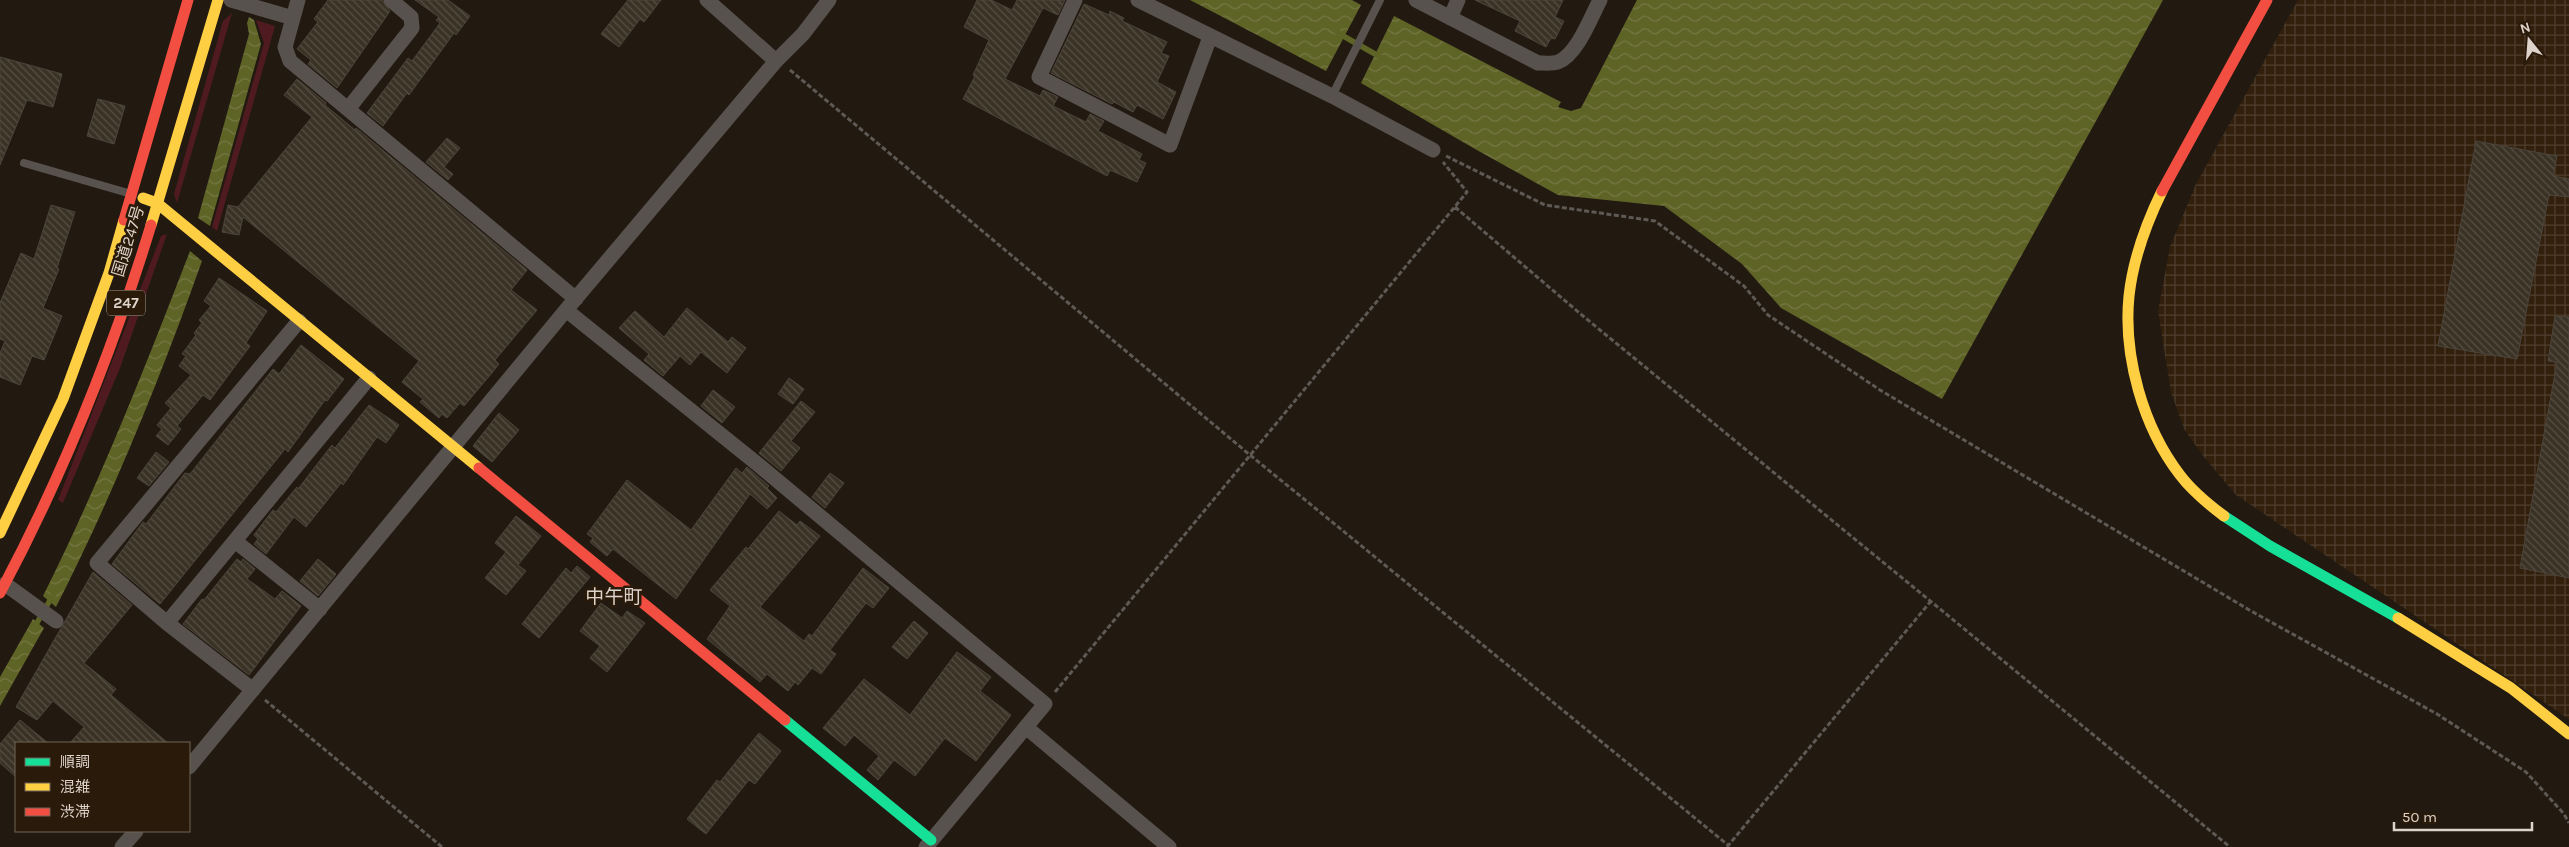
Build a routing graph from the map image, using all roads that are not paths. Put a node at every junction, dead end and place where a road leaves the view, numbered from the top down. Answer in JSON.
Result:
{"nodes":[{"id":1,"x":188,"y":0,"type":"edge"},
{"id":2,"x":218,"y":0,"type":"edge"},
{"id":3,"x":231,"y":0,"type":"edge"},
{"id":4,"x":298,"y":0,"type":"edge"},
{"id":5,"x":391,"y":0,"type":"edge"},
{"id":6,"x":706,"y":0,"type":"edge"},
{"id":7,"x":829,"y":0,"type":"edge"},
{"id":8,"x":1075,"y":0,"type":"edge"},
{"id":9,"x":1138,"y":0,"type":"edge"},
{"id":10,"x":1380,"y":0,"type":"edge"},
{"id":11,"x":1416,"y":0,"type":"edge"},
{"id":12,"x":1458,"y":0,"type":"edge"},
{"id":13,"x":1600,"y":0,"type":"edge"},
{"id":14,"x":2267,"y":0,"type":"edge"},
{"id":15,"x":293,"y":18,"type":"junction"},
{"id":16,"x":1450,"y":18,"type":"junction"},
{"id":17,"x":1210,"y":37,"type":"junction"},
{"id":18,"x":776,"y":61,"type":"junction"},
{"id":19,"x":1332,"y":96,"type":"junction"},
{"id":20,"x":348,"y":109,"type":"junction"},
{"id":21,"x":1433,"y":150,"type":"road end"},
{"id":22,"x":24,"y":163,"type":"dead end"},
{"id":23,"x":133,"y":194,"type":"junction"},
{"id":24,"x":157,"y":202,"type":"junction"},
{"id":25,"x":571,"y":305,"type":"junction"},
{"id":26,"x":299,"y":321,"type":"junction"},
{"id":27,"x":369,"y":378,"type":"junction"},
{"id":28,"x":455,"y":447,"type":"junction"},
{"id":29,"x":0,"y":497,"type":"edge"},
{"id":30,"x":14,"y":505,"type":"junction"},
{"id":31,"x":39,"y":517,"type":"junction"},
{"id":32,"x":0,"y":532,"type":"edge"},
{"id":33,"x":235,"y":541,"type":"junction"},
{"id":34,"x":2,"y":588,"type":"edge"},
{"id":35,"x":320,"y":609,"type":"junction"},
{"id":36,"x":56,"y":621,"type":"dead end"},
{"id":37,"x":167,"y":623,"type":"junction"},
{"id":38,"x":252,"y":690,"type":"junction"},
{"id":39,"x":1027,"y":728,"type":"junction"},
{"id":40,"x":2569,"y":734,"type":"edge"},
{"id":41,"x":190,"y":766,"type":"edge"},
{"id":42,"x":135,"y":832,"type":"edge"},
{"id":43,"x":928,"y":844,"type":"edge"},
{"id":44,"x":122,"y":847,"type":"edge"},
{"id":45,"x":1169,"y":847,"type":"edge"}],
"edges":[{"from":1,"to":23,"type":"main road","name":"国道247号","number":"247"},
{"from":2,"to":24,"type":"main road","name":"国道247号","number":"247"},
{"from":3,"to":15,"type":"street"},
{"from":4,"to":15,"type":"street"},
{"from":5,"to":20,"type":"street"},
{"from":6,"to":18,"type":"street"},
{"from":7,"to":18,"type":"street"},
{"from":8,"to":17,"type":"street"},
{"from":9,"to":17,"type":"street"},
{"from":10,"to":19,"type":"lane"},
{"from":11,"to":16,"type":"street"},
{"from":12,"to":16,"type":"street"},
{"from":13,"to":16,"type":"street"},
{"from":14,"to":40,"type":"main road"},
{"from":15,"to":20,"type":"street"},
{"from":17,"to":19,"type":"street"},
{"from":18,"to":25,"type":"street"},
{"from":19,"to":21,"type":"street"},
{"from":20,"to":25,"type":"street"},
{"from":22,"to":23,"type":"lane"},
{"from":23,"to":24,"type":"main road"},
{"from":23,"to":30,"type":"main road","name":"国道247号","number":"247"},
{"from":24,"to":26,"type":"main road"},
{"from":24,"to":31,"type":"main road","name":"国道247号","number":"247"},
{"from":25,"to":28,"type":"street"},
{"from":25,"to":39,"type":"street"},
{"from":26,"to":27,"type":"main road"},
{"from":26,"to":37,"type":"street"},
{"from":27,"to":28,"type":"main road"},
{"from":27,"to":33,"type":"street"},
{"from":28,"to":35,"type":"street"},
{"from":28,"to":43,"type":"main road"},
{"from":29,"to":30,"type":"street"},
{"from":30,"to":31,"type":"street"},
{"from":30,"to":32,"type":"main road","name":"国道247号","number":"247"},
{"from":31,"to":34,"type":"main road","name":"国道247号","number":"247"},
{"from":33,"to":35,"type":"street"},
{"from":33,"to":37,"type":"street"},
{"from":34,"to":36,"type":"street"},
{"from":35,"to":38,"type":"street"},
{"from":37,"to":38,"type":"street"},
{"from":38,"to":41,"type":"street"},
{"from":39,"to":43,"type":"street"},
{"from":39,"to":45,"type":"street"},
{"from":42,"to":44,"type":"street"}]}
